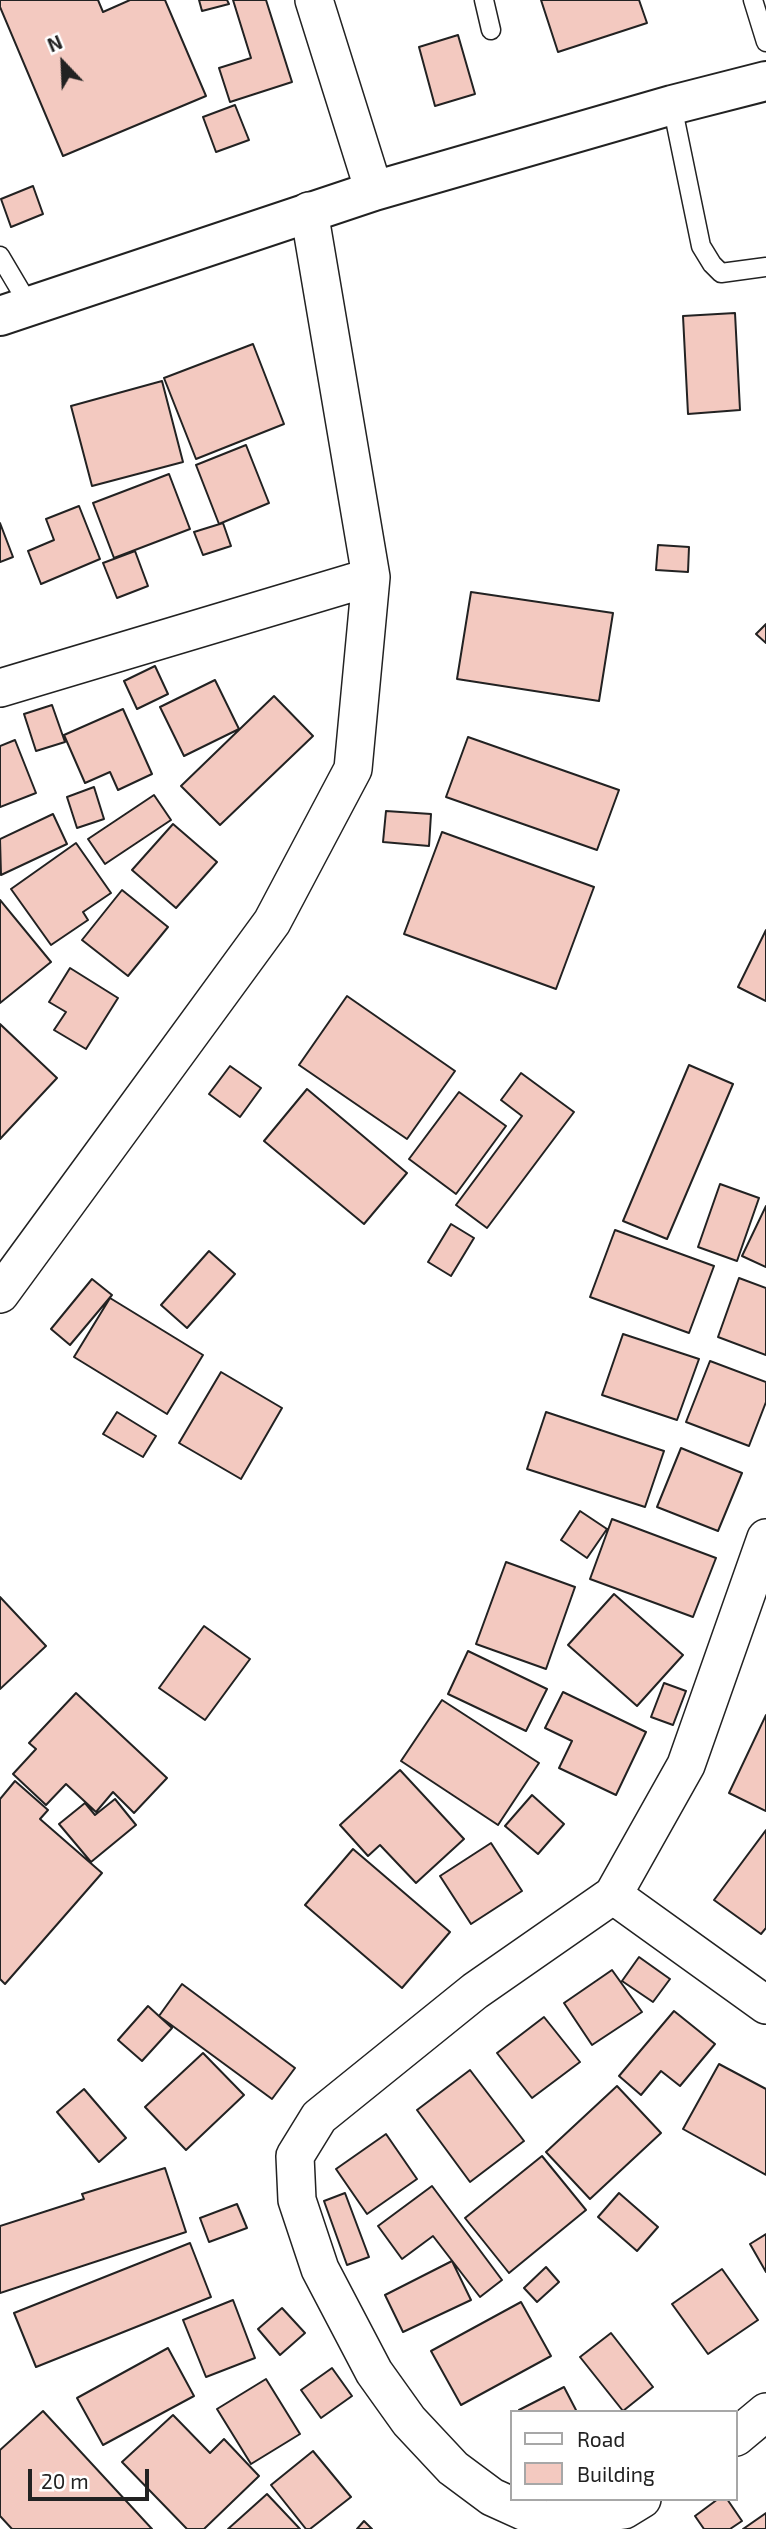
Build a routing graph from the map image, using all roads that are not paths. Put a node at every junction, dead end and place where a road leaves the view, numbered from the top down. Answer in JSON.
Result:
{"nodes":[{"id":1,"x":314,"y":0,"type":"edge"},
{"id":2,"x":484,"y":0,"type":"edge"},
{"id":3,"x":753,"y":0,"type":"edge"},
{"id":4,"x":491,"y":30,"type":"dead end"},
{"id":5,"x":766,"y":42,"type":"edge"},
{"id":6,"x":766,"y":81,"type":"edge"},
{"id":7,"x":672,"y":105,"type":"junction"},
{"id":8,"x":374,"y":191,"type":"junction"},
{"id":9,"x":309,"y":211,"type":"junction"},
{"id":10,"x":0,"y":256,"type":"edge"},
{"id":11,"x":766,"y":267,"type":"edge"},
{"id":12,"x":14,"y":311,"type":"edge"},
{"id":13,"x":371,"y":577,"type":"junction"},
{"id":14,"x":0,"y":688,"type":"edge"},
{"id":15,"x":2,"y":1288,"type":"edge"},
{"id":16,"x":766,"y":1538,"type":"edge"},
{"id":17,"x":753,"y":1614,"type":"edge"},
{"id":18,"x":613,"y":1895,"type":"junction"},
{"id":19,"x":766,"y":2005,"type":"edge"},
{"id":20,"x":766,"y":2412,"type":"edge"},
{"id":21,"x":738,"y":2435,"type":"edge"},
{"id":22,"x":639,"y":2501,"type":"edge"}],
"edges":[{"from":1,"to":8,"type":"street"},
{"from":2,"to":4,"type":"lane"},
{"from":3,"to":5,"type":"lane"},
{"from":6,"to":7,"type":"main road"},
{"from":7,"to":8,"type":"main road"},
{"from":7,"to":11,"type":"lane"},
{"from":8,"to":9,"type":"main road"},
{"from":9,"to":12,"type":"main road"},
{"from":9,"to":13,"type":"street"},
{"from":10,"to":12,"type":"lane"},
{"from":13,"to":14,"type":"street"},
{"from":13,"to":15,"type":"street"},
{"from":16,"to":17,"type":"street"},
{"from":17,"to":18,"type":"street"},
{"from":18,"to":19,"type":"street"},
{"from":18,"to":22,"type":"street"},
{"from":20,"to":21,"type":"street"}]}
